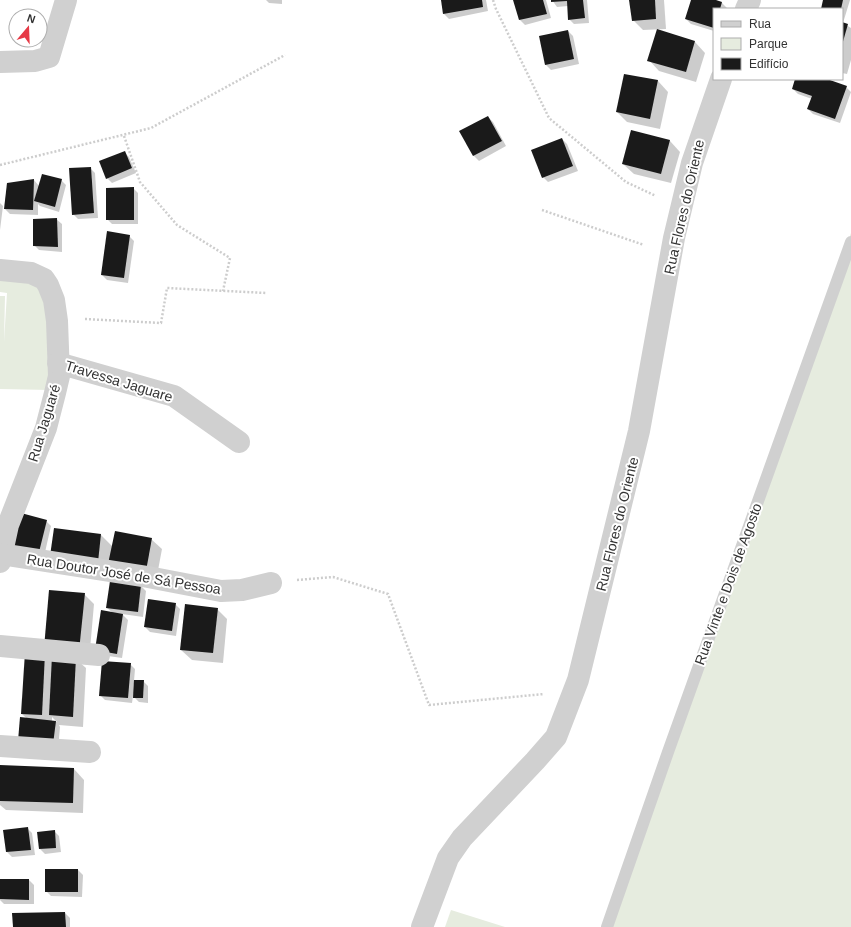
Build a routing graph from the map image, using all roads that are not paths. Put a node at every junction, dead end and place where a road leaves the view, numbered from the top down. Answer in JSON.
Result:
{"nodes":[{"id":1,"x":66,"y":0,"type":"edge"},
{"id":2,"x":6,"y":61,"type":"edge"},
{"id":3,"x":721,"y":80,"type":"edge"},
{"id":4,"x":851,"y":242,"type":"edge"},
{"id":5,"x":0,"y":270,"type":"edge"},
{"id":6,"x":58,"y":363,"type":"junction"},
{"id":7,"x":239,"y":442,"type":"dead end"},
{"id":8,"x":1,"y":558,"type":"edge"},
{"id":9,"x":271,"y":583,"type":"road end"},
{"id":10,"x":0,"y":646,"type":"edge"},
{"id":11,"x":99,"y":655,"type":"dead end"},
{"id":12,"x":0,"y":746,"type":"edge"},
{"id":13,"x":90,"y":752,"type":"dead end"},
{"id":14,"x":422,"y":927,"type":"edge"},
{"id":15,"x":607,"y":927,"type":"edge"}],
"edges":[{"from":1,"to":2,"type":"street"},
{"from":3,"to":14,"type":"street","name":"Rua Flores do Oriente"},
{"from":4,"to":15,"type":"lane","name":"Rua Vinte e Dois de Agosto"},
{"from":5,"to":6,"type":"street","name":"Rua Jaguaré"},
{"from":6,"to":7,"type":"street","name":"Travessa Jaguare"},
{"from":6,"to":8,"type":"street","name":"Rua Jaguaré"},
{"from":8,"to":9,"type":"street","name":"Rua Doutor José de Sá Pessoa"},
{"from":10,"to":11,"type":"street"},
{"from":12,"to":13,"type":"street"}]}
